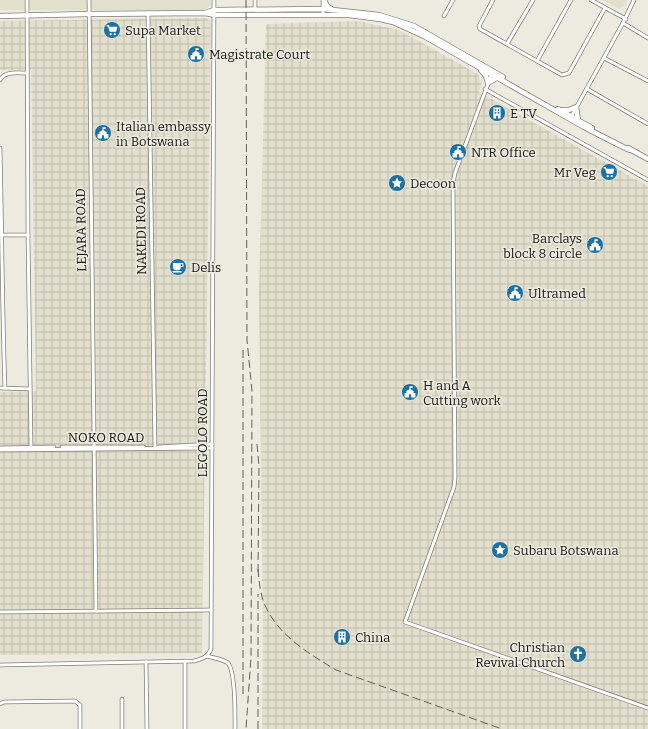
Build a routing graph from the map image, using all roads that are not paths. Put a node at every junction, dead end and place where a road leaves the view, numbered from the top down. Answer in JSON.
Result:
{"nodes":[{"id":1,"x":26,"y":0,"type":"edge"},
{"id":2,"x":89,"y":0,"type":"edge"},
{"id":3,"x":214,"y":0,"type":"edge"},
{"id":4,"x":255,"y":0,"type":"edge"},
{"id":5,"x":323,"y":0,"type":"edge"},
{"id":6,"x":453,"y":0,"type":"edge"},
{"id":7,"x":493,"y":0,"type":"edge"},
{"id":8,"x":533,"y":0,"type":"edge"},
{"id":9,"x":571,"y":0,"type":"edge"},
{"id":10,"x":591,"y":0,"type":"edge"},
{"id":11,"x":634,"y":0,"type":"edge"},
{"id":12,"x":605,"y":8,"type":"junction"},
{"id":13,"x":313,"y":9,"type":"junction"},
{"id":14,"x":334,"y":10,"type":"junction"},
{"id":15,"x":255,"y":11,"type":"junction"},
{"id":16,"x":214,"y":12,"type":"junction"},
{"id":17,"x":323,"y":12,"type":"junction"},
{"id":18,"x":89,"y":14,"type":"junction"},
{"id":19,"x":148,"y":14,"type":"junction"},
{"id":20,"x":0,"y":16,"type":"edge"},
{"id":21,"x":26,"y":16,"type":"junction"},
{"id":22,"x":444,"y":16,"type":"dead end"},
{"id":23,"x":626,"y":19,"type":"junction"},
{"id":24,"x":623,"y":23,"type":"junction"},
{"id":25,"x":648,"y":33,"type":"edge"},
{"id":26,"x":647,"y":38,"type":"edge"},
{"id":27,"x":507,"y":44,"type":"junction"},
{"id":28,"x":604,"y":58,"type":"junction"},
{"id":29,"x":537,"y":61,"type":"junction"},
{"id":30,"x":479,"y":67,"type":"junction"},
{"id":31,"x":492,"y":72,"type":"junction"},
{"id":32,"x":26,"y":73,"type":"junction"},
{"id":33,"x":498,"y":78,"type":"junction"},
{"id":34,"x":0,"y":80,"type":"edge"},
{"id":35,"x":648,"y":82,"type":"edge"},
{"id":36,"x":488,"y":83,"type":"junction"},
{"id":37,"x":485,"y":89,"type":"junction"},
{"id":38,"x":587,"y":89,"type":"junction"},
{"id":39,"x":576,"y":106,"type":"junction"},
{"id":40,"x":560,"y":110,"type":"junction"},
{"id":41,"x":571,"y":117,"type":"junction"},
{"id":42,"x":578,"y":120,"type":"junction"},
{"id":43,"x":648,"y":124,"type":"edge"},
{"id":44,"x":0,"y":148,"type":"edge"},
{"id":45,"x":630,"y":150,"type":"junction"},
{"id":46,"x":648,"y":159,"type":"edge"},
{"id":47,"x":648,"y":180,"type":"edge"},
{"id":48,"x":1,"y":235,"type":"edge"},
{"id":49,"x":28,"y":235,"type":"junction"},
{"id":50,"x":1,"y":304,"type":"edge"},
{"id":51,"x":2,"y":329,"type":"edge"},
{"id":52,"x":0,"y":388,"type":"edge"},
{"id":53,"x":5,"y":388,"type":"junction"},
{"id":54,"x":30,"y":389,"type":"junction"},
{"id":55,"x":212,"y":446,"type":"junction"},
{"id":56,"x":31,"y":447,"type":"junction"},
{"id":57,"x":94,"y":448,"type":"junction"},
{"id":58,"x":155,"y":448,"type":"junction"},
{"id":59,"x":0,"y":449,"type":"edge"},
{"id":60,"x":211,"y":610,"type":"junction"},
{"id":61,"x":96,"y":611,"type":"junction"},
{"id":62,"x":0,"y":612,"type":"edge"},
{"id":63,"x":207,"y":656,"type":"junction"},
{"id":64,"x":184,"y":661,"type":"junction"},
{"id":65,"x":146,"y":662,"type":"junction"},
{"id":66,"x":0,"y":665,"type":"edge"},
{"id":67,"x":122,"y":699,"type":"dead end"},
{"id":68,"x":0,"y":704,"type":"edge"},
{"id":69,"x":648,"y":708,"type":"edge"},
{"id":70,"x":80,"y":729,"type":"edge"},
{"id":71,"x":122,"y":729,"type":"edge"},
{"id":72,"x":147,"y":729,"type":"edge"},
{"id":73,"x":185,"y":729,"type":"edge"},
{"id":74,"x":235,"y":729,"type":"edge"}],
"edges":[{"from":1,"to":21,"type":"street"},
{"from":2,"to":18,"type":"street","name":"LEJARA ROAD"},
{"from":3,"to":16,"type":"street","name":"LEGOLO ROAD"},
{"from":4,"to":15,"type":"street"},
{"from":5,"to":13,"type":"main road"},
{"from":5,"to":14,"type":"main road"},
{"from":5,"to":17,"type":"street"},
{"from":6,"to":22,"type":"street"},
{"from":7,"to":27,"type":"street"},
{"from":8,"to":27,"type":"street"},
{"from":9,"to":29,"type":"street"},
{"from":10,"to":12,"type":"street"},
{"from":11,"to":23,"type":"street"},
{"from":12,"to":23,"type":"street"},
{"from":12,"to":29,"type":"street"},
{"from":13,"to":15,"type":"main road"},
{"from":13,"to":17,"type":"main road"},
{"from":14,"to":17,"type":"main road"},
{"from":14,"to":31,"type":"main road"},
{"from":15,"to":16,"type":"main road"},
{"from":16,"to":17,"type":"main road"},
{"from":16,"to":19,"type":"main road"},
{"from":16,"to":55,"type":"street","name":"LEGOLO ROAD"},
{"from":17,"to":30,"type":"main road"},
{"from":18,"to":19,"type":"main road"},
{"from":18,"to":21,"type":"main road"},
{"from":18,"to":57,"type":"street","name":"LEJARA ROAD"},
{"from":19,"to":58,"type":"street","name":"NAKEDI ROAD"},
{"from":20,"to":21,"type":"main road"},
{"from":21,"to":32,"type":"street"},
{"from":23,"to":24,"type":"street"},
{"from":24,"to":26,"type":"street"},
{"from":24,"to":28,"type":"street"},
{"from":25,"to":26,"type":"street"},
{"from":27,"to":29,"type":"street"},
{"from":28,"to":35,"type":"street"},
{"from":28,"to":38,"type":"street"},
{"from":30,"to":31,"type":"main road"},
{"from":30,"to":36,"type":"main road"},
{"from":31,"to":33,"type":"main road"},
{"from":31,"to":36,"type":"street"},
{"from":31,"to":40,"type":"main road"},
{"from":32,"to":34,"type":"street"},
{"from":32,"to":49,"type":"street"},
{"from":33,"to":36,"type":"main road"},
{"from":33,"to":41,"type":"main road"},
{"from":36,"to":37,"type":"street"},
{"from":37,"to":47,"type":"street"},
{"from":37,"to":69,"type":"street"},
{"from":38,"to":39,"type":"street"},
{"from":38,"to":43,"type":"street"},
{"from":39,"to":40,"type":"main road"},
{"from":39,"to":41,"type":"street"},
{"from":39,"to":42,"type":"main road"},
{"from":40,"to":41,"type":"main road"},
{"from":41,"to":42,"type":"main road"},
{"from":41,"to":45,"type":"main road"},
{"from":42,"to":45,"type":"main road"},
{"from":44,"to":48,"type":"street"},
{"from":45,"to":46,"type":"main road"},
{"from":48,"to":49,"type":"street"},
{"from":48,"to":50,"type":"street"},
{"from":49,"to":54,"type":"street"},
{"from":50,"to":51,"type":"street"},
{"from":51,"to":53,"type":"street"},
{"from":52,"to":53,"type":"street"},
{"from":53,"to":54,"type":"street"},
{"from":54,"to":56,"type":"street"},
{"from":55,"to":58,"type":"street","name":"NOKO ROAD"},
{"from":55,"to":60,"type":"street","name":"LEGOLO ROAD"},
{"from":56,"to":57,"type":"street","name":"NOKO ROAD"},
{"from":56,"to":59,"type":"street","name":"NOKO ROAD"},
{"from":57,"to":58,"type":"street","name":"NOKO ROAD"},
{"from":57,"to":59,"type":"street"},
{"from":57,"to":61,"type":"street","name":"LEJARA ROAD"},
{"from":60,"to":61,"type":"street"},
{"from":60,"to":63,"type":"street","name":"LEGOLO ROAD"},
{"from":61,"to":62,"type":"street"},
{"from":63,"to":64,"type":"street"},
{"from":63,"to":74,"type":"street"},
{"from":64,"to":65,"type":"street"},
{"from":64,"to":73,"type":"street"},
{"from":65,"to":66,"type":"street"},
{"from":65,"to":72,"type":"street"},
{"from":67,"to":71,"type":"street"},
{"from":68,"to":70,"type":"street"}]}
